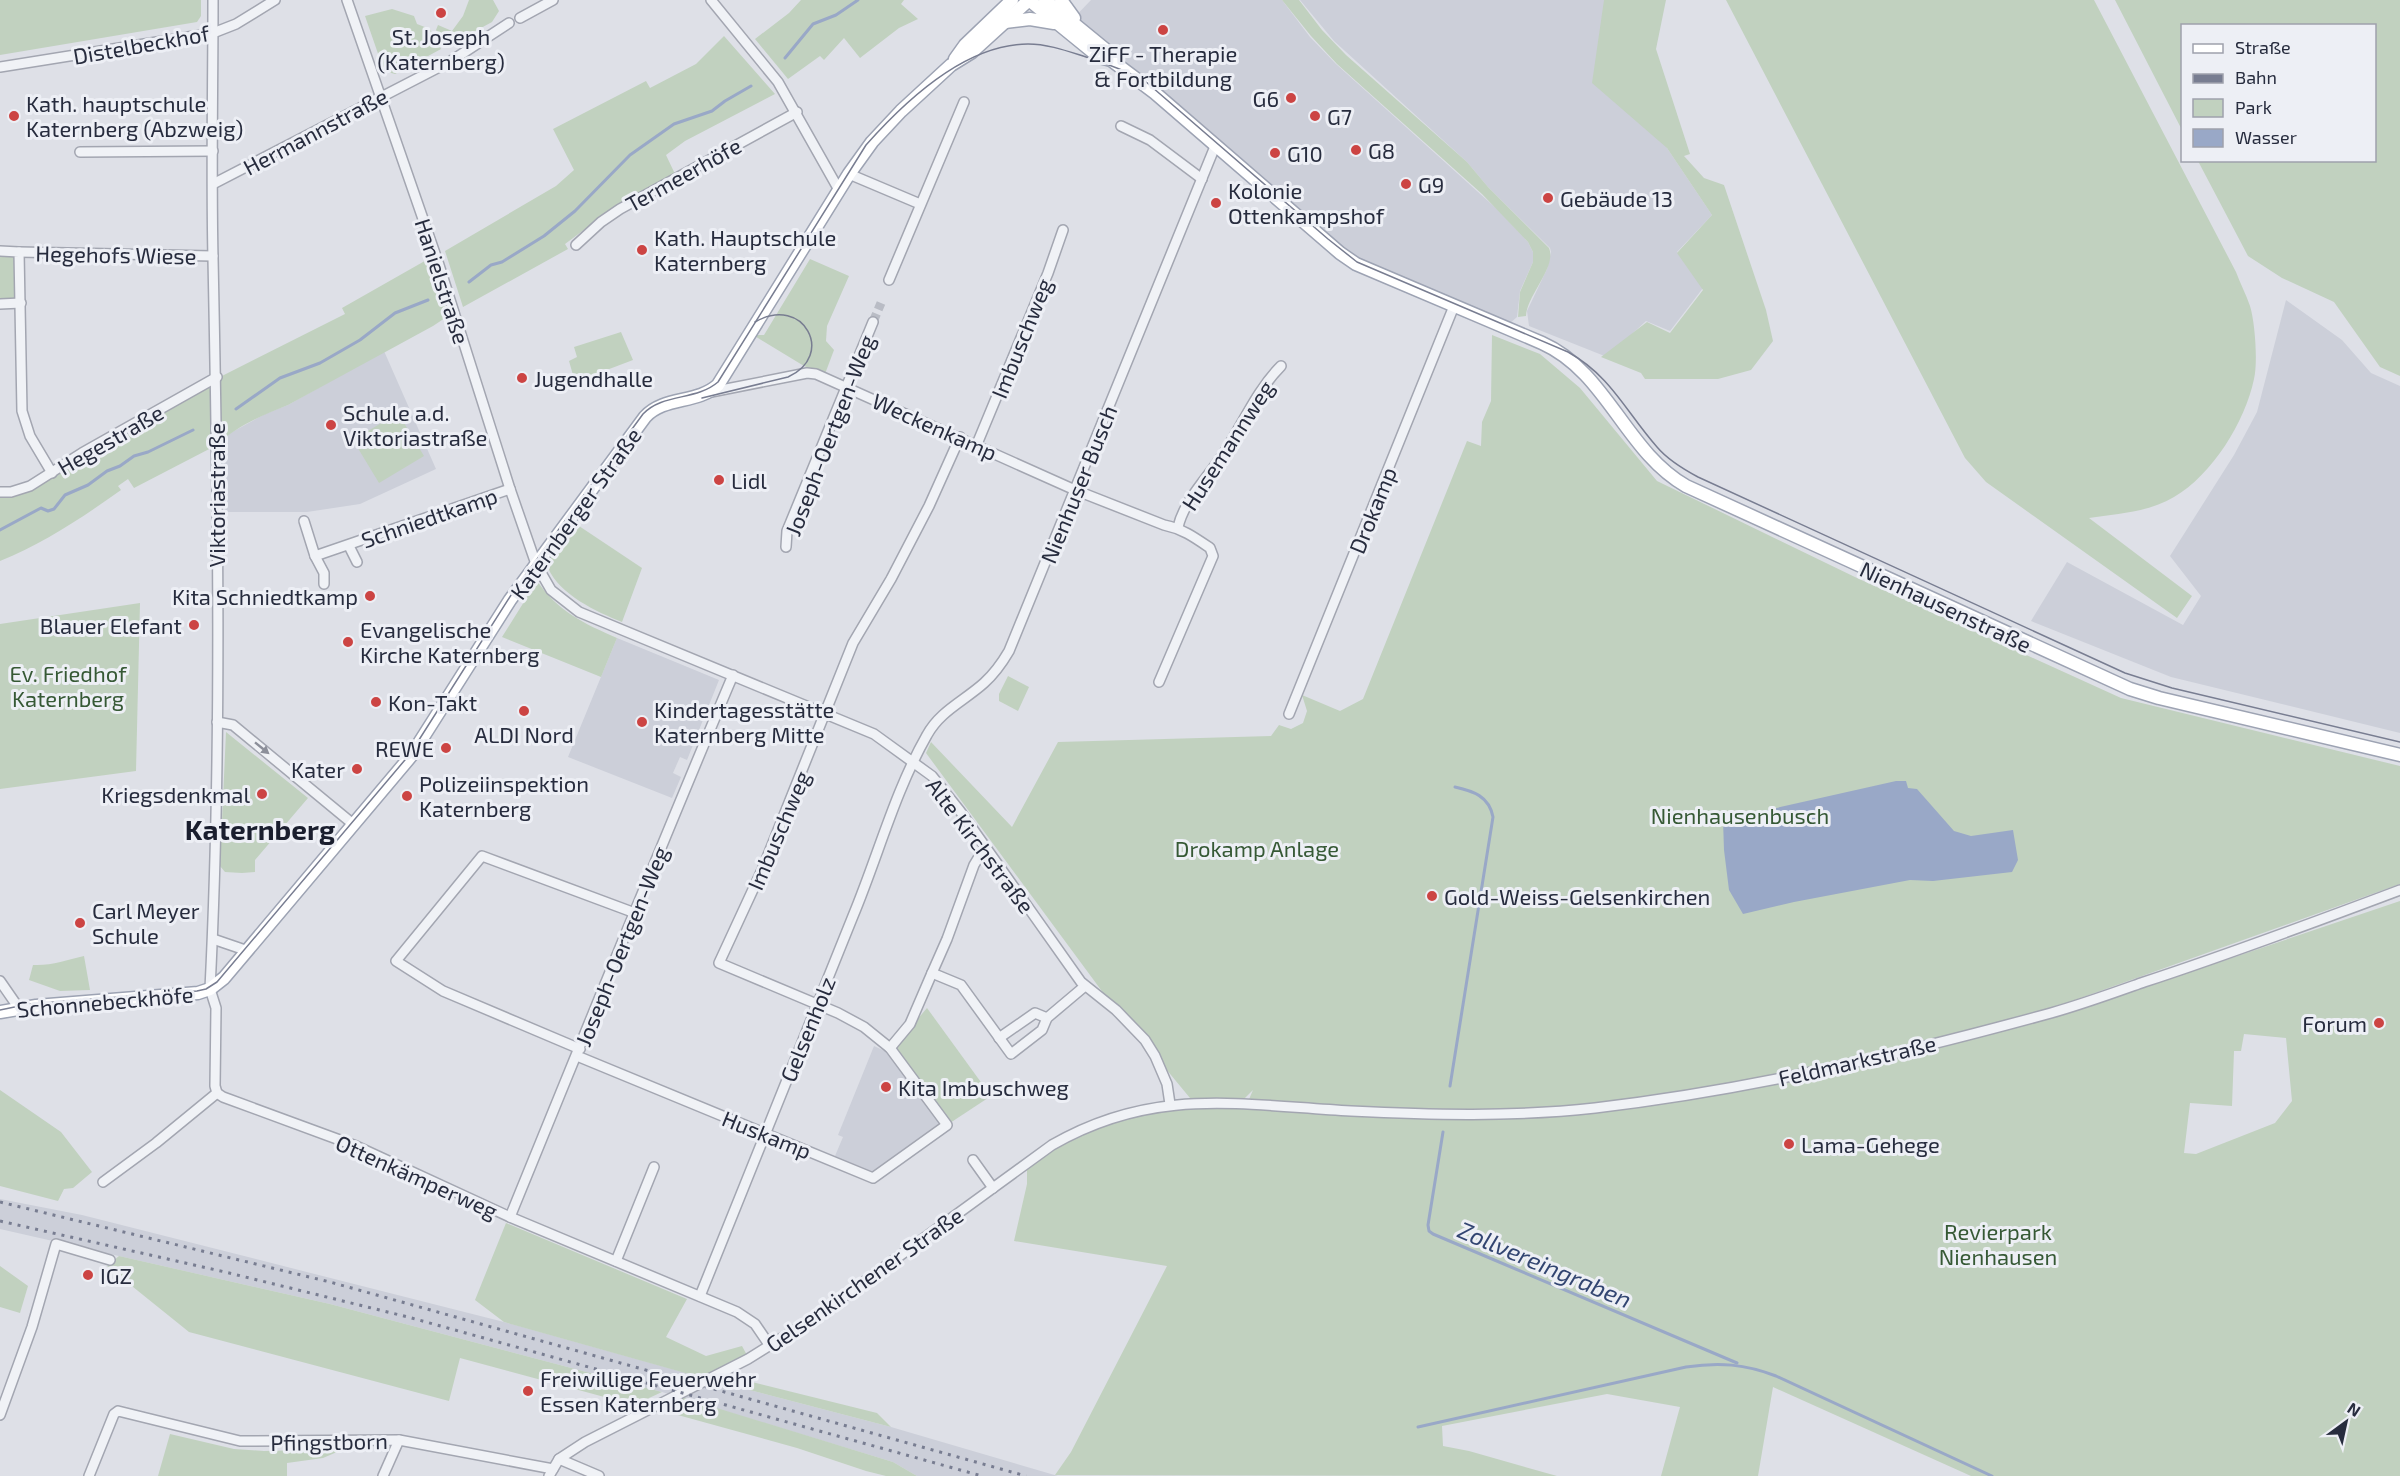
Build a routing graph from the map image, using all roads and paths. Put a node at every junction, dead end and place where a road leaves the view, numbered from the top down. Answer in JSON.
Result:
{"nodes":[{"id":1,"x":213,"y":0,"type":"edge"},
{"id":2,"x":275,"y":0,"type":"edge"},
{"id":3,"x":347,"y":0,"type":"edge"},
{"id":4,"x":553,"y":0,"type":"edge"},
{"id":5,"x":999,"y":0,"type":"edge"},
{"id":6,"x":1012,"y":0,"type":"edge"},
{"id":7,"x":1029,"y":0,"type":"edge"},
{"id":8,"x":1045,"y":0,"type":"edge"},
{"id":9,"x":1061,"y":0,"type":"edge"},
{"id":10,"x":715,"y":2,"type":"edge"},
{"id":11,"x":520,"y":18,"type":"dead end"},
{"id":12,"x":1001,"y":18,"type":"junction"},
{"id":13,"x":509,"y":23,"type":"dead end"},
{"id":14,"x":1055,"y":23,"type":"junction"},
{"id":15,"x":1083,"y":31,"type":"junction"},
{"id":16,"x":213,"y":33,"type":"junction"},
{"id":17,"x":1111,"y":60,"type":"junction"},
{"id":18,"x":0,"y":67,"type":"edge"},
{"id":19,"x":381,"y":97,"type":"junction"},
{"id":20,"x":964,"y":102,"type":"dead end"},
{"id":21,"x":797,"y":112,"type":"junction"},
{"id":22,"x":1121,"y":126,"type":"dead end"},
{"id":23,"x":1216,"y":144,"type":"junction"},
{"id":24,"x":213,"y":151,"type":"junction"},
{"id":25,"x":80,"y":152,"type":"dead end"},
{"id":26,"x":849,"y":174,"type":"junction"},
{"id":27,"x":1202,"y":179,"type":"junction"},
{"id":28,"x":213,"y":184,"type":"junction"},
{"id":29,"x":839,"y":190,"type":"junction"},
{"id":30,"x":920,"y":204,"type":"junction"},
{"id":31,"x":1063,"y":230,"type":"dead end"},
{"id":32,"x":576,"y":245,"type":"dead end"},
{"id":33,"x":0,"y":250,"type":"edge"},
{"id":34,"x":19,"y":252,"type":"junction"},
{"id":35,"x":213,"y":256,"type":"junction"},
{"id":36,"x":889,"y":280,"type":"dead end"},
{"id":37,"x":21,"y":303,"type":"junction"},
{"id":38,"x":0,"y":304,"type":"edge"},
{"id":39,"x":1454,"y":306,"type":"junction"},
{"id":40,"x":873,"y":322,"type":"tunnel mouth"},
{"id":41,"x":1281,"y":366,"type":"dead end"},
{"id":42,"x":791,"y":376,"type":"joint"},
{"id":43,"x":217,"y":377,"type":"junction"},
{"id":44,"x":846,"y":387,"type":"junction"},
{"id":45,"x":708,"y":393,"type":"junction"},
{"id":46,"x":960,"y":437,"type":"junction"},
{"id":47,"x":977,"y":444,"type":"junction"},
{"id":48,"x":52,"y":473,"type":"junction"},
{"id":49,"x":510,"y":489,"type":"junction"},
{"id":50,"x":1075,"y":490,"type":"junction"},
{"id":51,"x":0,"y":492,"type":"edge"},
{"id":52,"x":304,"y":520,"type":"dead end"},
{"id":53,"x":1178,"y":527,"type":"junction"},
{"id":54,"x":349,"y":546,"type":"junction"},
{"id":55,"x":786,"y":547,"type":"dead end"},
{"id":56,"x":315,"y":556,"type":"junction"},
{"id":57,"x":357,"y":562,"type":"dead end"},
{"id":58,"x":536,"y":564,"type":"junction"},
{"id":59,"x":324,"y":584,"type":"dead end"},
{"id":60,"x":733,"y":675,"type":"junction"},
{"id":61,"x":1160,"y":682,"type":"dead end"},
{"id":62,"x":826,"y":714,"type":"junction"},
{"id":63,"x":1290,"y":714,"type":"dead end"},
{"id":64,"x":217,"y":722,"type":"junction"},
{"id":65,"x":2400,"y":755,"type":"edge"},
{"id":66,"x":914,"y":763,"type":"junction"},
{"id":67,"x":353,"y":824,"type":"junction"},
{"id":68,"x":987,"y":850,"type":"junction"},
{"id":69,"x":2400,"y":891,"type":"edge"},
{"id":70,"x":636,"y":913,"type":"junction"},
{"id":71,"x":213,"y":939,"type":"junction"},
{"id":72,"x":248,"y":951,"type":"junction"},
{"id":73,"x":932,"y":973,"type":"junction"},
{"id":74,"x":0,"y":981,"type":"edge"},
{"id":75,"x":1085,"y":986,"type":"junction"},
{"id":76,"x":210,"y":989,"type":"junction"},
{"id":77,"x":817,"y":1003,"type":"junction"},
{"id":78,"x":18,"y":1007,"type":"junction"},
{"id":79,"x":0,"y":1012,"type":"edge"},
{"id":80,"x":1047,"y":1018,"type":"junction"},
{"id":81,"x":999,"y":1038,"type":"junction"},
{"id":82,"x":890,"y":1047,"type":"junction"},
{"id":83,"x":578,"y":1052,"type":"junction"},
{"id":84,"x":217,"y":1093,"type":"junction"},
{"id":85,"x":1170,"y":1104,"type":"junction"},
{"id":86,"x":1293,"y":1108,"type":"joint"},
{"id":87,"x":947,"y":1125,"type":"joint"},
{"id":88,"x":765,"y":1132,"type":"junction"},
{"id":89,"x":973,"y":1160,"type":"dead end"},
{"id":90,"x":654,"y":1167,"type":"dead end"},
{"id":91,"x":103,"y":1182,"type":"dead end"},
{"id":92,"x":993,"y":1188,"type":"junction"},
{"id":93,"x":510,"y":1217,"type":"junction"},
{"id":94,"x":110,"y":1260,"type":"dead end"},
{"id":95,"x":616,"y":1261,"type":"junction"},
{"id":96,"x":700,"y":1296,"type":"junction"},
{"id":97,"x":770,"y":1346,"type":"junction"},
{"id":98,"x":0,"y":1415,"type":"edge"},
{"id":99,"x":399,"y":1440,"type":"junction"},
{"id":100,"x":559,"y":1459,"type":"junction"},
{"id":101,"x":551,"y":1473,"type":"edge"},
{"id":102,"x":89,"y":1476,"type":"edge"},
{"id":103,"x":383,"y":1476,"type":"edge"},
{"id":104,"x":599,"y":1476,"type":"edge"}],
"edges":[{"from":1,"to":16,"type":"street","name":"Viktoriastraße"},
{"from":2,"to":16,"type":"street","name":"Distelbeckhof"},
{"from":3,"to":19,"type":"street","name":"Hanielstraße"},
{"from":4,"to":11,"type":"street"},
{"from":5,"to":12,"type":"main road"},
{"from":6,"to":12,"type":"main road"},
{"from":7,"to":12,"type":"main road"},
{"from":7,"to":14,"type":"main road"},
{"from":8,"to":15,"type":"main road"},
{"from":9,"to":15,"type":"main road"},
{"from":10,"to":21,"type":"street"},
{"from":12,"to":14,"type":"main road"},
{"from":12,"to":26,"type":"main road"},
{"from":13,"to":19,"type":"street","name":"Hermannstraße"},
{"from":14,"to":17,"type":"main road"},
{"from":15,"to":17,"type":"main road"},
{"from":16,"to":18,"type":"street","name":"Distelbeckhof"},
{"from":16,"to":24,"type":"street","name":"Viktoriastraße"},
{"from":17,"to":23,"type":"main road"},
{"from":19,"to":28,"type":"street","name":"Hermannstraße"},
{"from":19,"to":49,"type":"street","name":"Hanielstraße"},
{"from":20,"to":30,"type":"street"},
{"from":21,"to":29,"type":"street"},
{"from":21,"to":32,"type":"street","name":"Termeerhöfe"},
{"from":22,"to":27,"type":"street"},
{"from":23,"to":27,"type":"street","name":"Nienhuser Busch"},
{"from":23,"to":39,"type":"main road"},
{"from":24,"to":25,"type":"street"},
{"from":24,"to":28,"type":"street","name":"Viktoriastraße"},
{"from":26,"to":29,"type":"main road"},
{"from":26,"to":30,"type":"street"},
{"from":27,"to":50,"type":"street","name":"Nienhuser Busch"},
{"from":28,"to":35,"type":"street","name":"Viktoriastraße"},
{"from":29,"to":45,"type":"main road"},
{"from":30,"to":36,"type":"street"},
{"from":31,"to":47,"type":"street","name":"Imbuschweg"},
{"from":33,"to":34,"type":"street","name":"Hegehofs Wiese"},
{"from":34,"to":35,"type":"street","name":"Hegehofs Wiese"},
{"from":34,"to":37,"type":"street"},
{"from":35,"to":43,"type":"street","name":"Viktoriastraße"},
{"from":37,"to":38,"type":"street"},
{"from":37,"to":48,"type":"street"},
{"from":39,"to":63,"type":"street","name":"Drokamp"},
{"from":39,"to":65,"type":"main road","name":"Nienhausenstraße"},
{"from":40,"to":44,"type":"street","name":"Joseph-Oertgen-Weg"},
{"from":41,"to":53,"type":"street","name":"Husemannweg"},
{"from":42,"to":44,"type":"street","name":"Weckenkamp"},
{"from":42,"to":45,"type":"street","name":"Katernberger Straße"},
{"from":43,"to":48,"type":"street","name":"Hegestraße"},
{"from":43,"to":64,"type":"street","name":"Viktoriastraße"},
{"from":44,"to":46,"type":"street","name":"Weckenkamp"},
{"from":44,"to":55,"type":"street","name":"Joseph-Oertgen-Weg"},
{"from":45,"to":58,"type":"main road","name":"Katernberger Straße"},
{"from":46,"to":47,"type":"street","name":"Weckenkamp"},
{"from":46,"to":62,"type":"street","name":"Imbuschweg"},
{"from":47,"to":50,"type":"street","name":"Weckenkamp"},
{"from":48,"to":51,"type":"street","name":"Hegestraße"},
{"from":49,"to":54,"type":"street","name":"Schniedtkamp"},
{"from":49,"to":58,"type":"street","name":"Hanielstraße"},
{"from":50,"to":53,"type":"street","name":"Husemannweg"},
{"from":50,"to":66,"type":"street","name":"Nienhuser Busch"},
{"from":52,"to":56,"type":"street"},
{"from":53,"to":61,"type":"street","name":"Husemannweg"},
{"from":54,"to":56,"type":"street","name":"Schniedtkamp"},
{"from":54,"to":57,"type":"street","name":"Schniedtkamp"},
{"from":56,"to":59,"type":"street"},
{"from":58,"to":60,"type":"street","name":"Alte Kirchstraße"},
{"from":58,"to":67,"type":"main road","name":"Katernberger Straße"},
{"from":60,"to":62,"type":"street","name":"Alte Kirchstraße"},
{"from":60,"to":70,"type":"street","name":"Joseph-Oertgen-Weg"},
{"from":62,"to":66,"type":"street","name":"Alte Kirchstraße"},
{"from":62,"to":77,"type":"street","name":"Imbuschweg"},
{"from":64,"to":67,"type":"street","one_way":true},
{"from":64,"to":71,"type":"street","name":"Viktoriastraße"},
{"from":66,"to":68,"type":"street","name":"Alte Kirchstraße"},
{"from":66,"to":77,"type":"street","name":"Gelsenholz"},
{"from":67,"to":72,"type":"main road","name":"Katernberger Straße"},
{"from":68,"to":73,"type":"street"},
{"from":68,"to":75,"type":"street","name":"Alte Kirchstraße"},
{"from":69,"to":86,"type":"street","name":"Feldmarkstraße"},
{"from":70,"to":83,"type":"street","name":"Joseph-Oertgen-Weg"},
{"from":70,"to":83,"type":"street","name":"Huskamp"},
{"from":71,"to":72,"type":"street"},
{"from":71,"to":76,"type":"street","name":"Viktoriastraße"},
{"from":72,"to":76,"type":"main road","name":"Katernberger Straße"},
{"from":73,"to":81,"type":"street"},
{"from":73,"to":82,"type":"street"},
{"from":74,"to":78,"type":"street"},
{"from":75,"to":80,"type":"street"},
{"from":75,"to":85,"type":"street","name":"Alte Kirchstraße"},
{"from":76,"to":78,"type":"main road","name":"Schonnebeckhöfe"},
{"from":76,"to":84,"type":"street","name":"Viktoriastraße"},
{"from":77,"to":82,"type":"street","name":"Imbuschweg"},
{"from":77,"to":88,"type":"street","name":"Gelsenholz"},
{"from":78,"to":79,"type":"main road","name":"Schonnebeckhöfe"},
{"from":80,"to":81,"type":"street"},
{"from":80,"to":81,"type":"street"},
{"from":82,"to":87,"type":"street","name":"Imbuschweg"},
{"from":83,"to":88,"type":"street","name":"Huskamp"},
{"from":83,"to":93,"type":"street","name":"Joseph-Oertgen-Weg"},
{"from":84,"to":91,"type":"street"},
{"from":84,"to":93,"type":"street","name":"Ottenkämperweg"},
{"from":85,"to":86,"type":"street","name":"Gelsenkirchener Straße"},
{"from":85,"to":92,"type":"street","name":"Gelsenkirchener Straße"},
{"from":87,"to":88,"type":"street","name":"Huskamp"},
{"from":88,"to":96,"type":"street","name":"Gelsenholz"},
{"from":89,"to":92,"type":"street"},
{"from":90,"to":95,"type":"street"},
{"from":92,"to":97,"type":"street","name":"Gelsenkirchener Straße"},
{"from":93,"to":95,"type":"street","name":"Ottenkämperweg"},
{"from":94,"to":98,"type":"street"},
{"from":95,"to":96,"type":"street","name":"Ottenkämperweg"},
{"from":96,"to":97,"type":"street","name":"Ottenkämperweg"},
{"from":97,"to":100,"type":"street","name":"Gelsenkirchener Straße"},
{"from":99,"to":101,"type":"street","name":"Pfingstborn"},
{"from":99,"to":102,"type":"street","name":"Pfingstborn"},
{"from":99,"to":103,"type":"street"},
{"from":100,"to":101,"type":"street","name":"Gelsenkirchener Straße"},
{"from":100,"to":104,"type":"street"}]}
